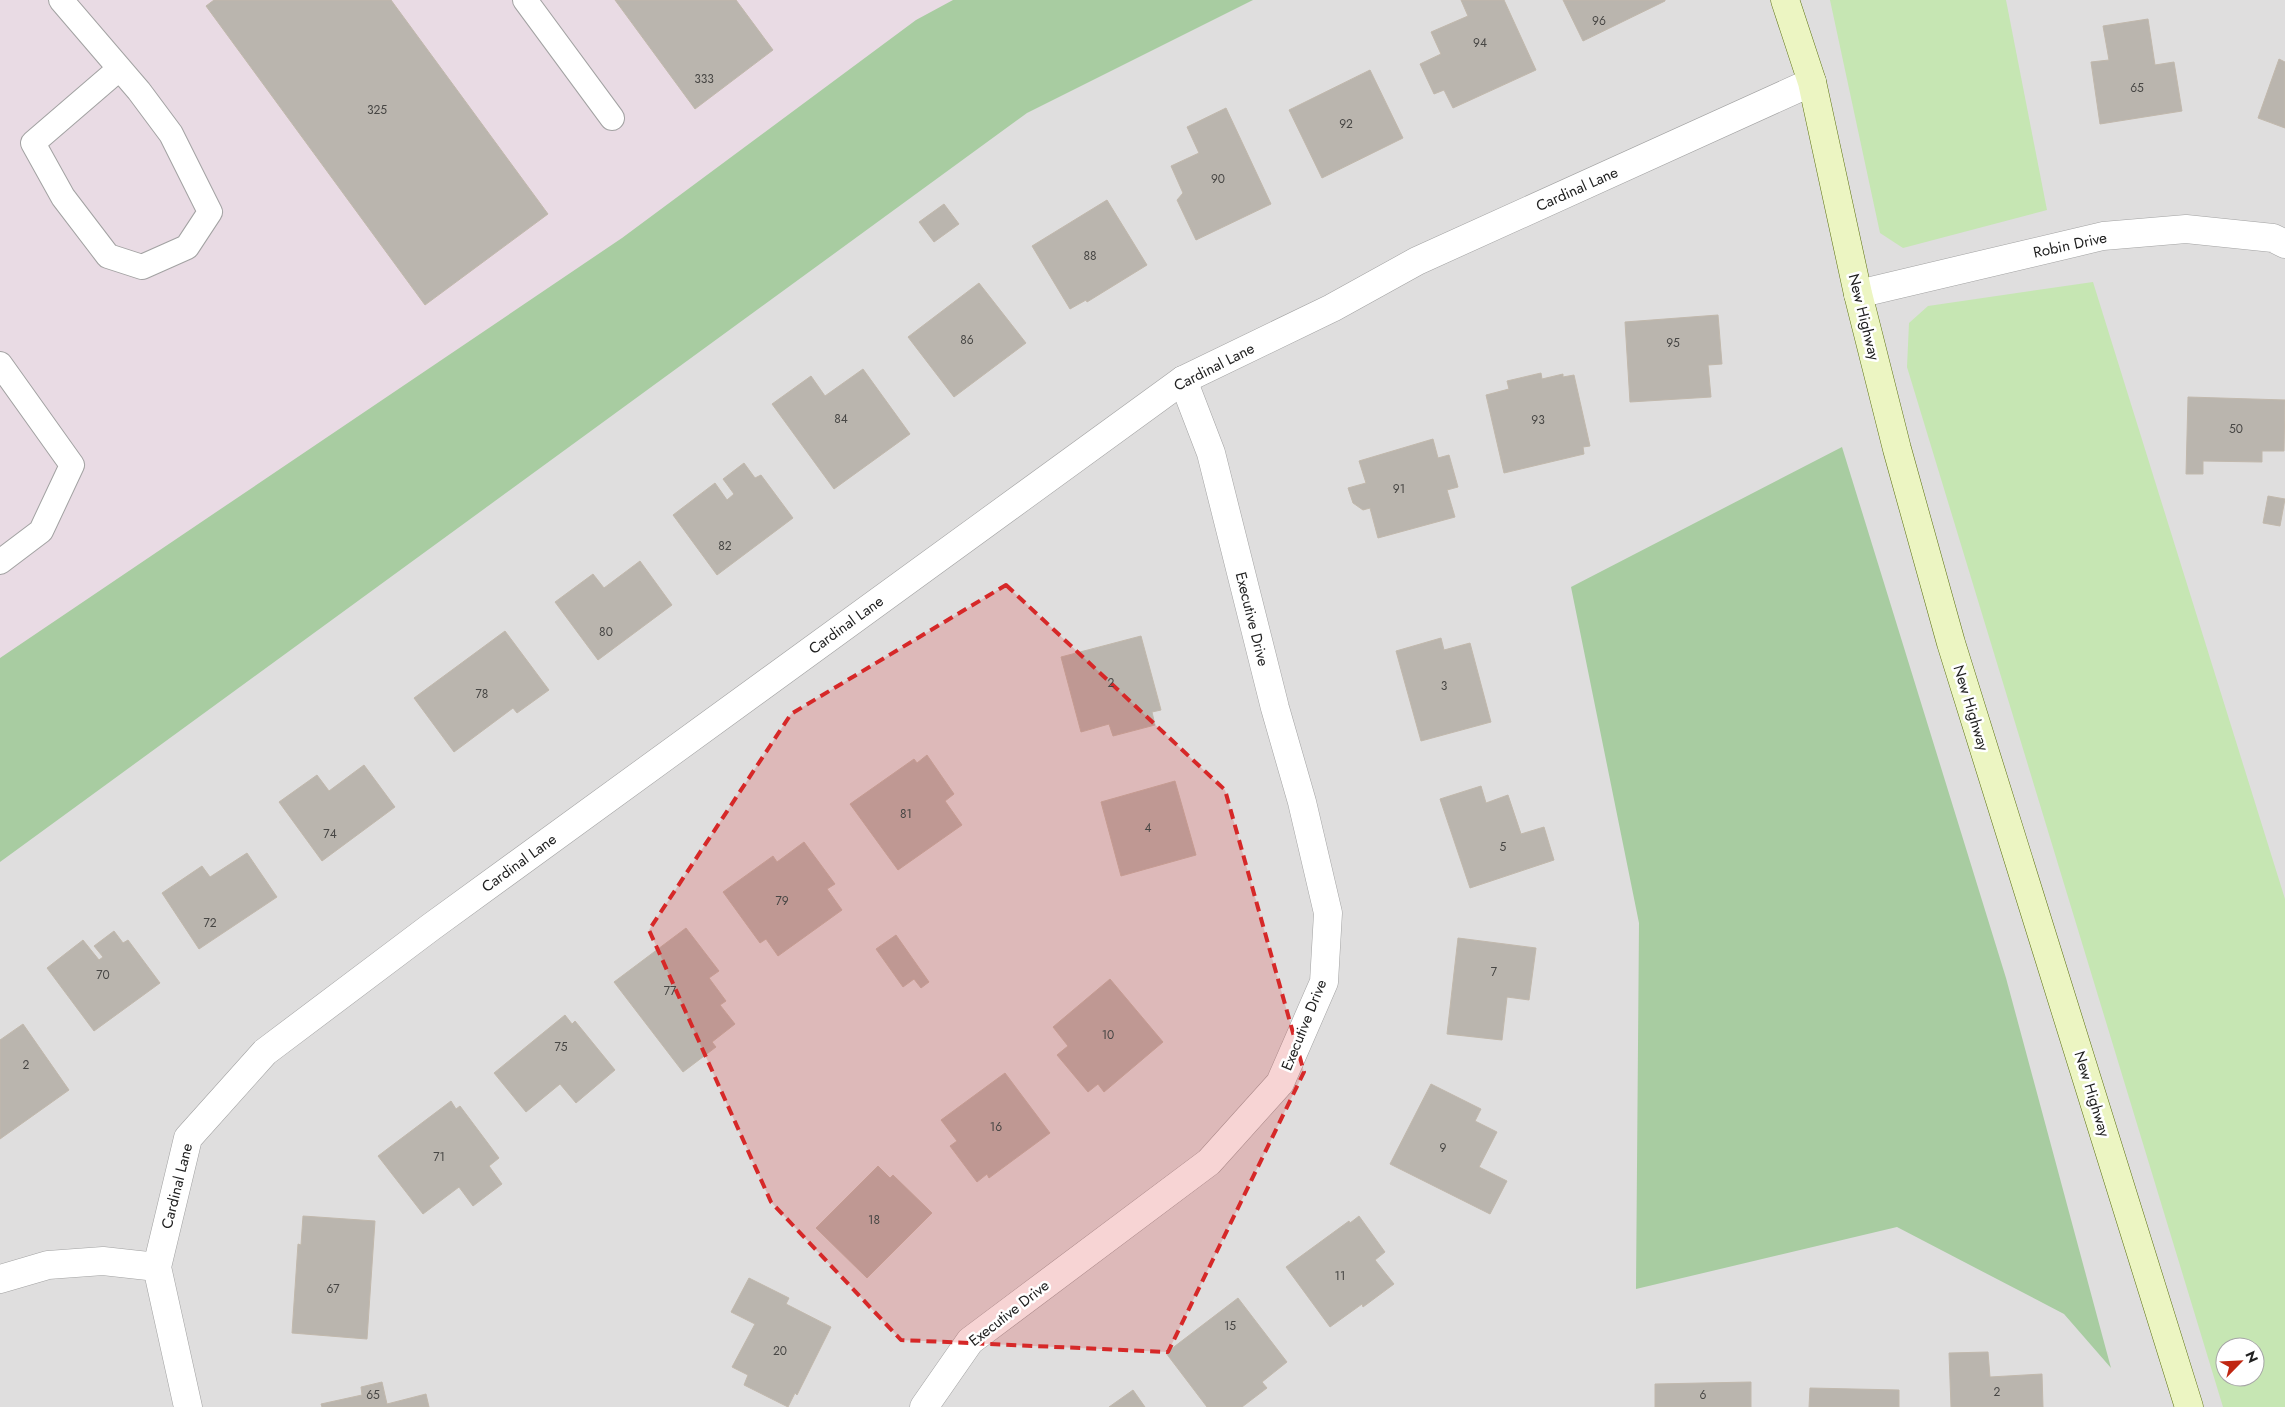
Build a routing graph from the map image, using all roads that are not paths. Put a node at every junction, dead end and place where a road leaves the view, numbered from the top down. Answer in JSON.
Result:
{"nodes":[{"id":1,"x":61,"y":0,"type":"edge"},
{"id":2,"x":525,"y":0,"type":"edge"},
{"id":3,"x":1785,"y":0,"type":"edge"},
{"id":4,"x":119,"y":69,"type":"junction"},
{"id":5,"x":1812,"y":82,"type":"junction"},
{"id":6,"x":612,"y":118,"type":"dead end"},
{"id":7,"x":2285,"y":244,"type":"edge"},
{"id":8,"x":1858,"y":294,"type":"junction"},
{"id":9,"x":0,"y":364,"type":"edge"},
{"id":10,"x":1183,"y":380,"type":"junction"},
{"id":11,"x":0,"y":562,"type":"edge"},
{"id":12,"x":157,"y":1267,"type":"junction"},
{"id":13,"x":0,"y":1279,"type":"edge"},
{"id":14,"x":188,"y":1407,"type":"edge"},
{"id":15,"x":924,"y":1407,"type":"edge"},
{"id":16,"x":2189,"y":1407,"type":"edge"}],
"edges":[{"from":1,"to":4,"type":"lane"},
{"from":2,"to":6,"type":"lane"},
{"from":3,"to":5,"type":"street","name":"New Highway"},
{"from":4,"to":4,"type":"lane"},
{"from":5,"to":8,"type":"street","name":"New Highway"},
{"from":5,"to":10,"type":"street","name":"Cardinal Lane"},
{"from":7,"to":8,"type":"street","name":"Robin Drive"},
{"from":8,"to":16,"type":"street","name":"New Highway"},
{"from":9,"to":11,"type":"lane"},
{"from":10,"to":12,"type":"street","name":"Cardinal Lane"},
{"from":10,"to":15,"type":"street","name":"Executive Drive"},
{"from":12,"to":13,"type":"street"},
{"from":12,"to":14,"type":"street","name":"Cardinal Lane"}]}
